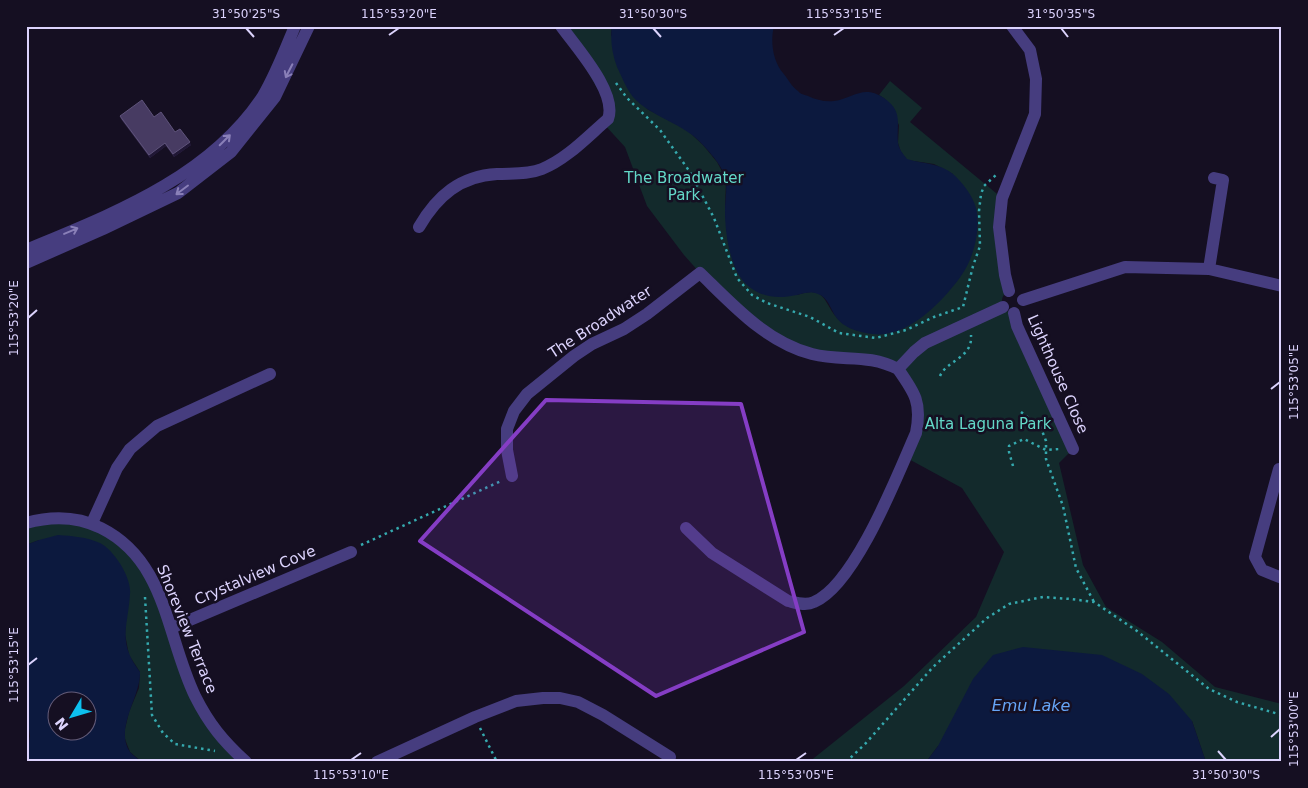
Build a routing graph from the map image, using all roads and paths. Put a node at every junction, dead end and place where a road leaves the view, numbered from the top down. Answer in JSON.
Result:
{"nodes":[{"id":1,"x":294,"y":26,"type":"edge"},
{"id":2,"x":309,"y":26,"type":"edge"},
{"id":3,"x":561,"y":26,"type":"edge"},
{"id":4,"x":1012,"y":26,"type":"edge"},
{"id":5,"x":615,"y":82,"type":"dead end"},
{"id":6,"x":1013,"y":170,"type":"junction"},
{"id":7,"x":1214,"y":178,"type":"dead end"},
{"id":8,"x":419,"y":227,"type":"dead end"},
{"id":9,"x":26,"y":250,"type":"edge"},
{"id":10,"x":26,"y":263,"type":"edge"},
{"id":11,"x":1209,"y":269,"type":"junction"},
{"id":12,"x":1282,"y":286,"type":"edge"},
{"id":13,"x":1009,"y":291,"type":"junction"},
{"id":14,"x":1023,"y":300,"type":"junction"},
{"id":15,"x":1008,"y":310,"type":"junction"},
{"id":16,"x":967,"y":324,"type":"junction"},
{"id":17,"x":898,"y":369,"type":"junction"},
{"id":18,"x":270,"y":374,"type":"dead end"},
{"id":19,"x":940,"y":376,"type":"dead end"},
{"id":20,"x":1021,"y":412,"type":"dead end"},
{"id":21,"x":1060,"y":419,"type":"junction"},
{"id":22,"x":1041,"y":428,"type":"junction"},
{"id":23,"x":1073,"y":449,"type":"joint"},
{"id":24,"x":1046,"y":450,"type":"junction"},
{"id":25,"x":1014,"y":466,"type":"dead end"},
{"id":26,"x":1279,"y":469,"type":"dead end"},
{"id":27,"x":512,"y":476,"type":"joint"},
{"id":28,"x":26,"y":523,"type":"edge"},
{"id":29,"x":92,"y":523,"type":"junction"},
{"id":30,"x":686,"y":528,"type":"dead end"},
{"id":31,"x":351,"y":552,"type":"joint"},
{"id":32,"x":1282,"y":578,"type":"edge"},
{"id":33,"x":145,"y":591,"type":"dead end"},
{"id":34,"x":1094,"y":602,"type":"junction"},
{"id":35,"x":171,"y":628,"type":"junction"},
{"id":36,"x":1282,"y":715,"type":"edge"},
{"id":37,"x":475,"y":717,"type":"junction"},
{"id":38,"x":218,"y":752,"type":"dead end"},
{"id":39,"x":670,"y":757,"type":"dead end"},
{"id":40,"x":246,"y":762,"type":"edge"},
{"id":41,"x":377,"y":762,"type":"edge"},
{"id":42,"x":497,"y":762,"type":"edge"},
{"id":43,"x":846,"y":762,"type":"edge"}],
"edges":[{"from":9,"to":1,"type":"street","one_way":true},
{"from":2,"to":10,"type":"street","one_way":true},
{"from":3,"to":8,"type":"street"},
{"from":4,"to":6,"type":"street"},
{"from":5,"to":6,"type":"path"},
{"from":6,"to":13,"type":"street"},
{"from":7,"to":11,"type":"street"},
{"from":11,"to":12,"type":"street"},
{"from":11,"to":14,"type":"street"},
{"from":13,"to":14,"type":"street"},
{"from":13,"to":15,"type":"street"},
{"from":14,"to":15,"type":"street"},
{"from":15,"to":16,"type":"street"},
{"from":15,"to":21,"type":"street","name":"Lighthouse Close"},
{"from":16,"to":17,"type":"street"},
{"from":16,"to":19,"type":"path"},
{"from":17,"to":27,"type":"street","name":"The Broadwater"},
{"from":17,"to":30,"type":"street"},
{"from":18,"to":29,"type":"street"},
{"from":20,"to":22,"type":"path"},
{"from":21,"to":22,"type":"path"},
{"from":21,"to":23,"type":"street","name":"Lighthouse Close"},
{"from":22,"to":24,"type":"path"},
{"from":23,"to":24,"type":"path"},
{"from":24,"to":25,"type":"path"},
{"from":24,"to":34,"type":"path"},
{"from":26,"to":32,"type":"street"},
{"from":27,"to":31,"type":"path"},
{"from":28,"to":29,"type":"street","name":"Shoreview Terrace"},
{"from":29,"to":35,"type":"street","name":"Shoreview Terrace"},
{"from":31,"to":35,"type":"street","name":"Crystalview Cove"},
{"from":33,"to":38,"type":"path"},
{"from":34,"to":36,"type":"path"},
{"from":34,"to":43,"type":"path"},
{"from":35,"to":40,"type":"street","name":"Shoreview Terrace"},
{"from":37,"to":39,"type":"street"},
{"from":37,"to":41,"type":"street"},
{"from":37,"to":42,"type":"path"}]}
